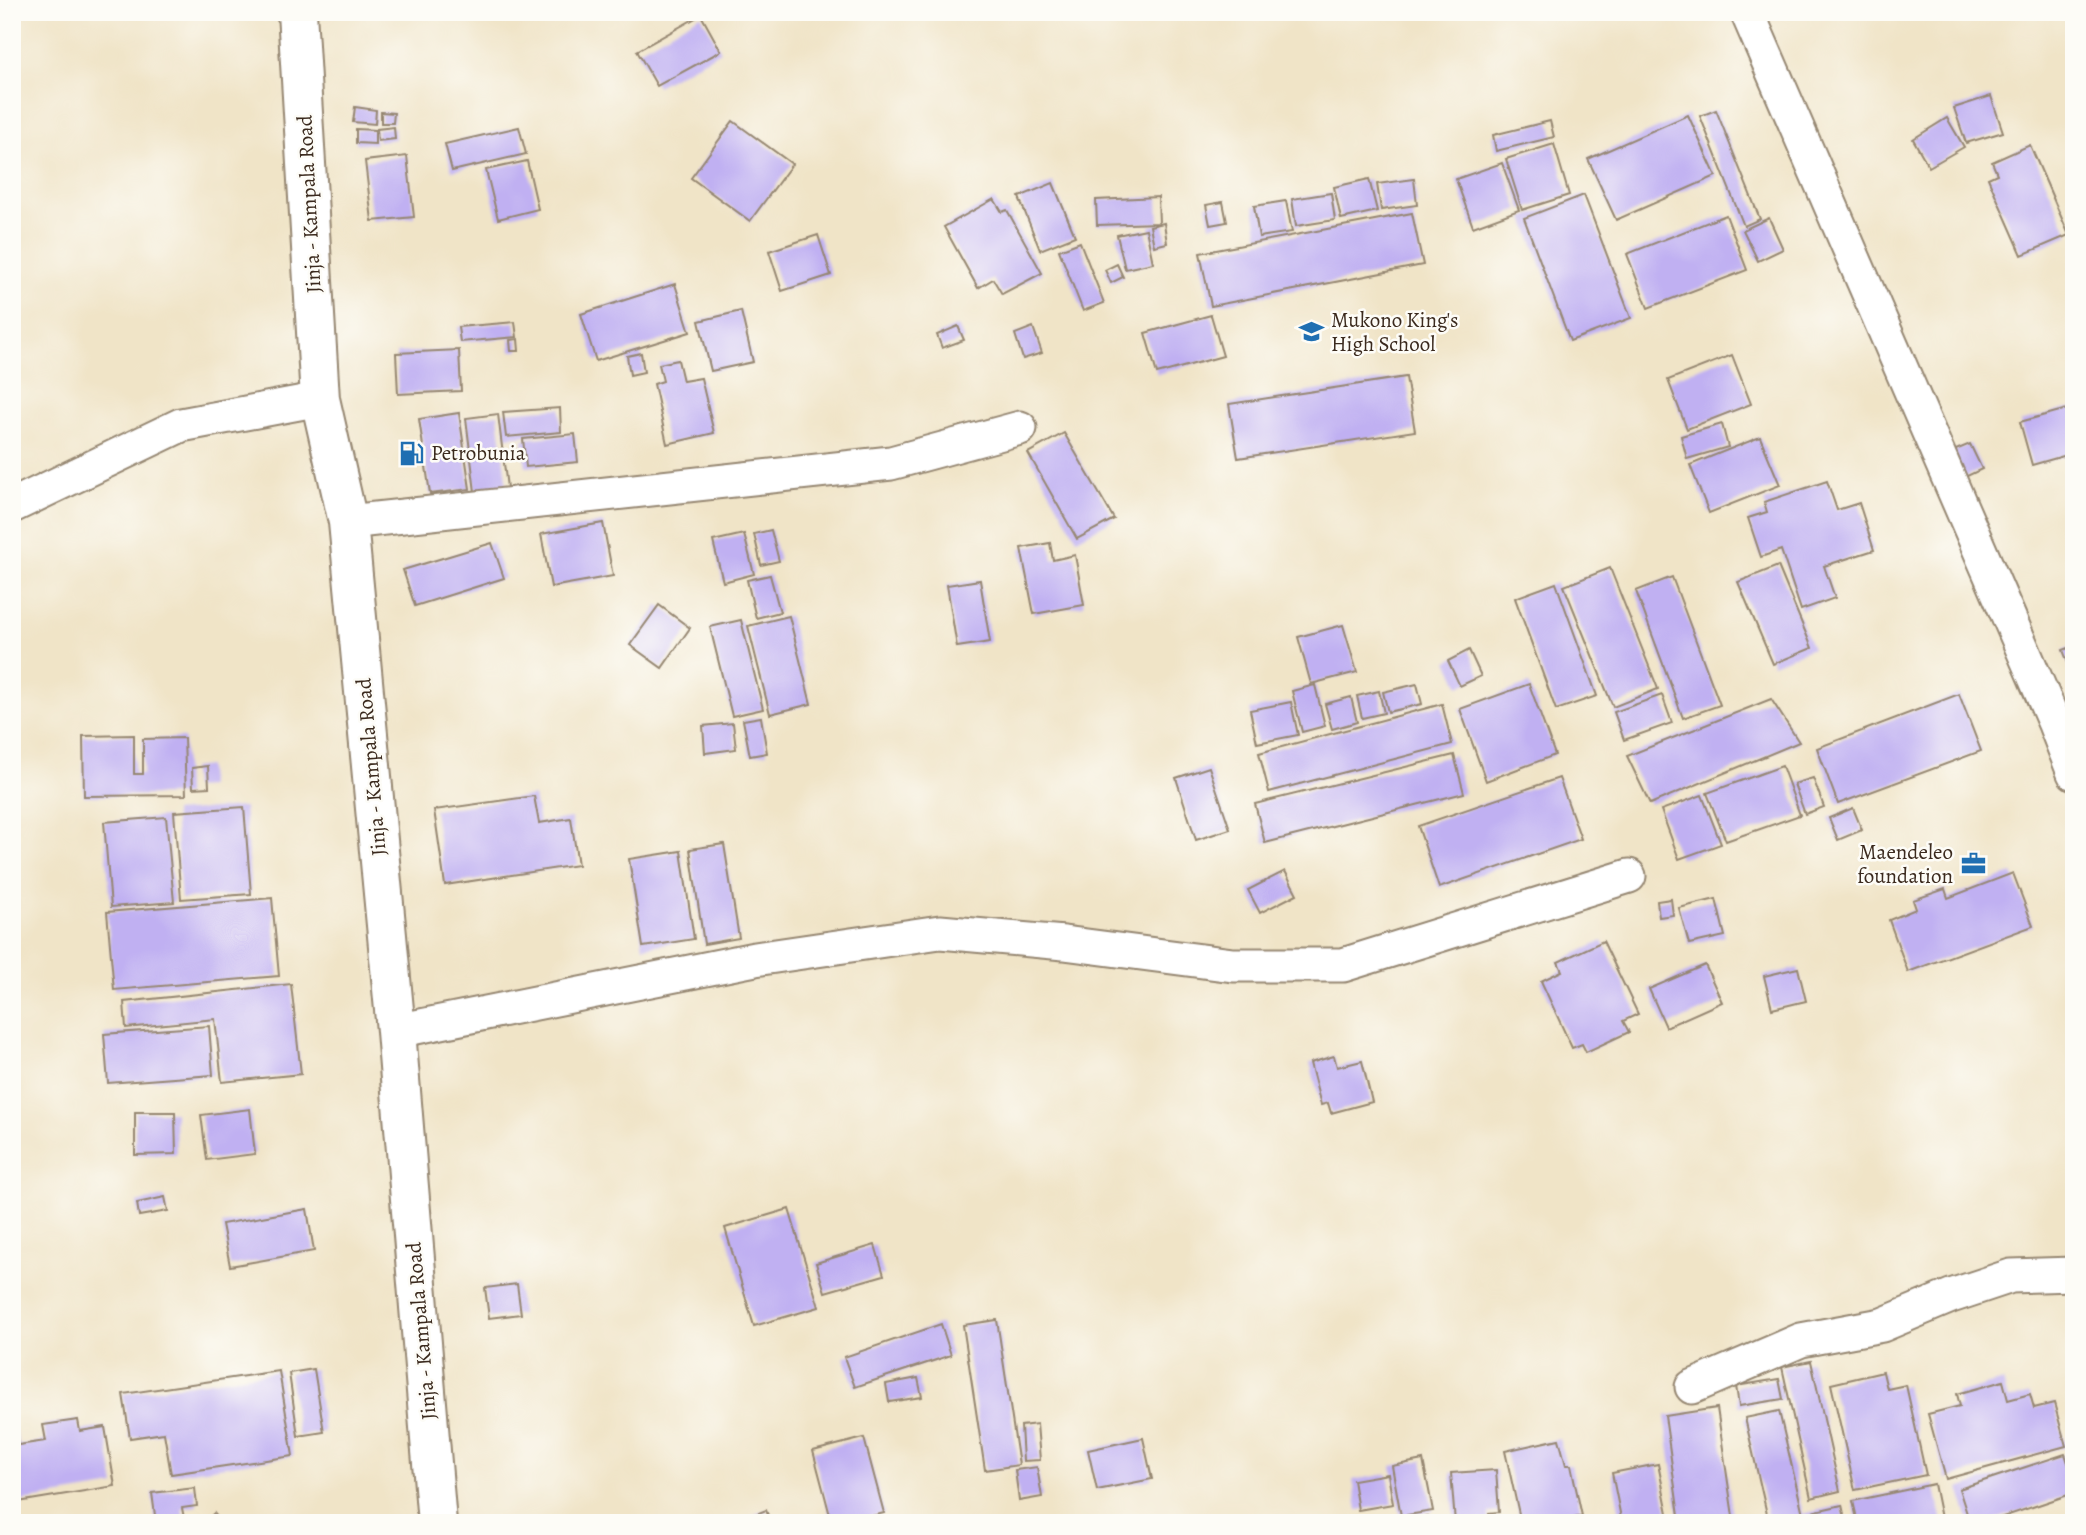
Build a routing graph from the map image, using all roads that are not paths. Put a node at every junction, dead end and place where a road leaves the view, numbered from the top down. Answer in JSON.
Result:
{"nodes":[{"id":1,"x":297,"y":12,"type":"edge"},
{"id":2,"x":1748,"y":12,"type":"edge"},
{"id":3,"x":320,"y":399,"type":"junction"},
{"id":4,"x":1020,"y":428,"type":"dead end"},
{"id":5,"x":12,"y":506,"type":"edge"},
{"id":6,"x":348,"y":522,"type":"junction"},
{"id":7,"x":2074,"y":773,"type":"edge"},
{"id":8,"x":1629,"y":876,"type":"dead end"},
{"id":9,"x":396,"y":1031,"type":"junction"},
{"id":10,"x":2074,"y":1274,"type":"edge"},
{"id":11,"x":1692,"y":1387,"type":"dead end"},
{"id":12,"x":437,"y":1523,"type":"edge"}],
"edges":[{"from":1,"to":3,"type":"highway","name":"Jinja - Kampala Road"},
{"from":2,"to":7,"type":"street"},
{"from":3,"to":5,"type":"street"},
{"from":3,"to":6,"type":"highway","name":"Jinja - Kampala Road"},
{"from":4,"to":6,"type":"street"},
{"from":6,"to":9,"type":"highway","name":"Jinja - Kampala Road"},
{"from":8,"to":9,"type":"street"},
{"from":9,"to":12,"type":"highway","name":"Jinja - Kampala Road"},
{"from":10,"to":11,"type":"street"}]}
